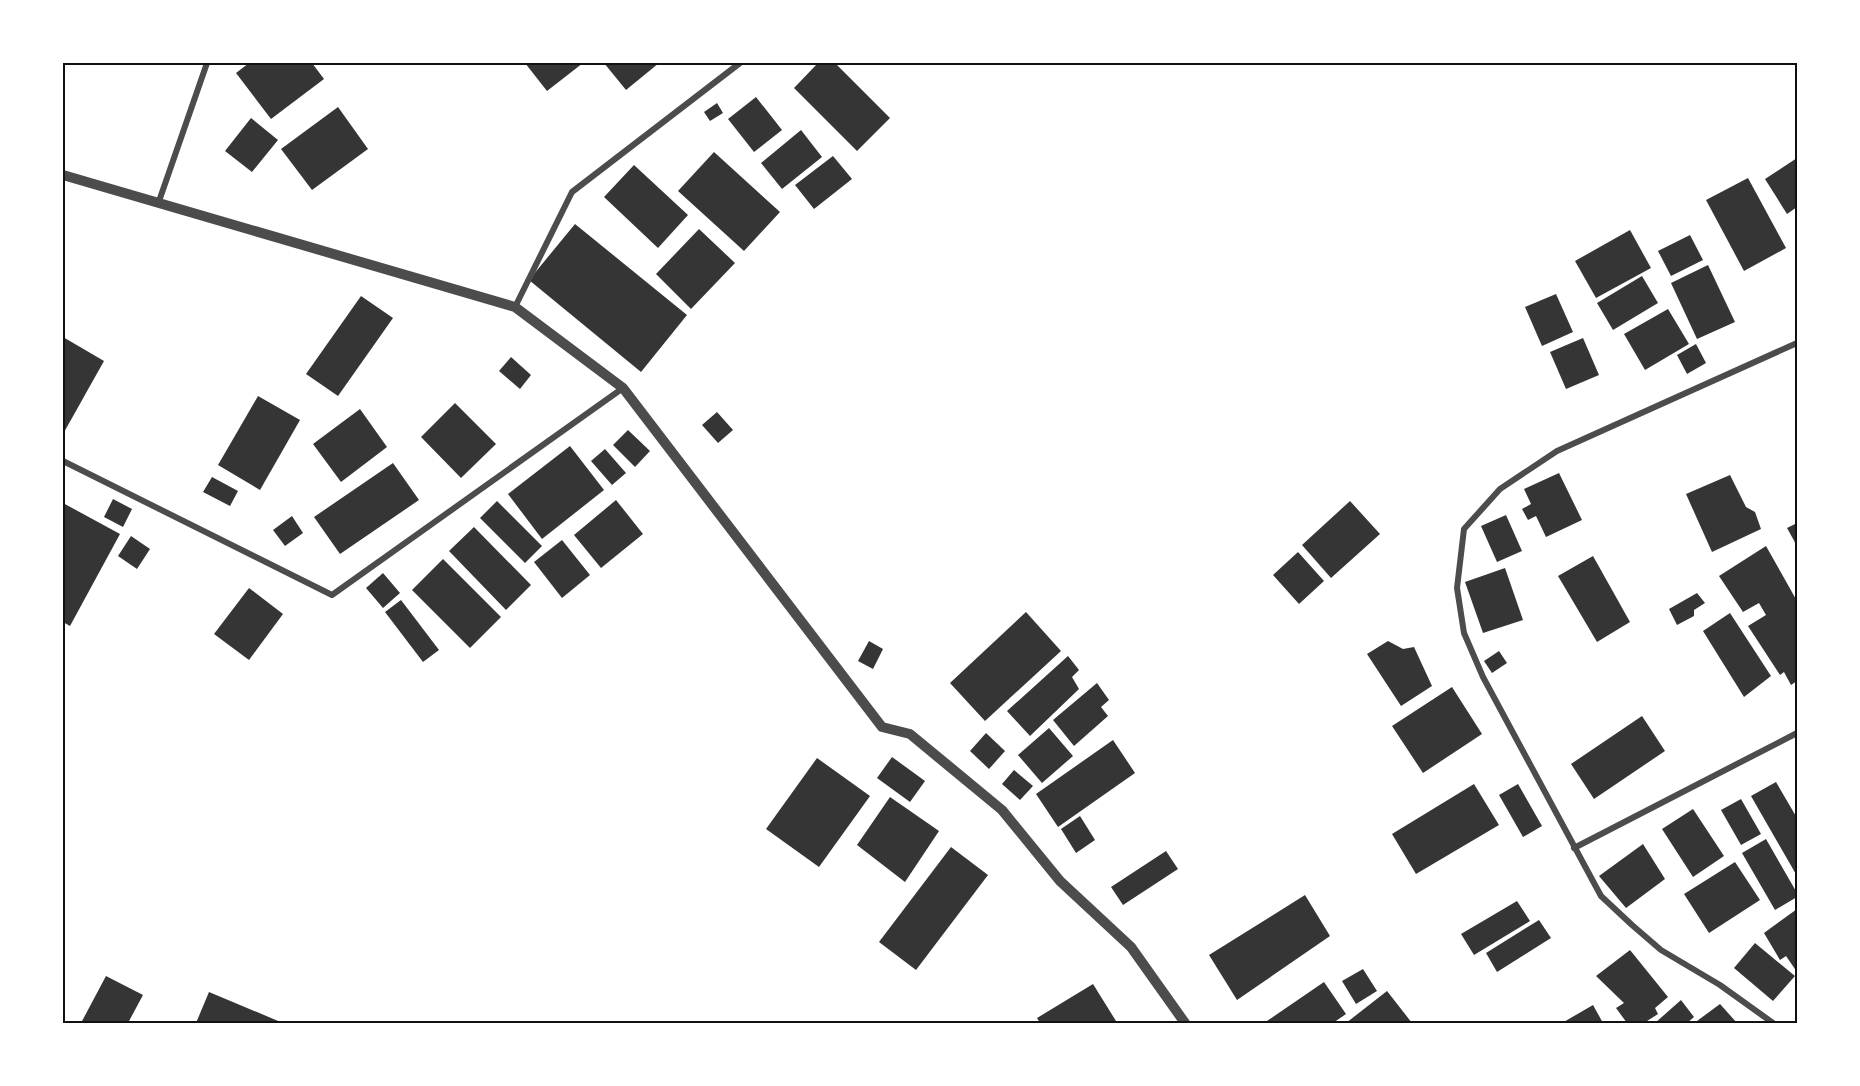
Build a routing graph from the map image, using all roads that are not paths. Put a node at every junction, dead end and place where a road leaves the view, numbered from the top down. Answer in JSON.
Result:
{"nodes":[{"id":1,"x":207,"y":63,"type":"edge"},
{"id":2,"x":740,"y":63,"type":"edge"},
{"id":3,"x":63,"y":175,"type":"edge"},
{"id":4,"x":159,"y":204,"type":"junction"},
{"id":5,"x":515,"y":307,"type":"junction"},
{"id":6,"x":1797,"y":343,"type":"edge"},
{"id":7,"x":623,"y":388,"type":"junction"},
{"id":8,"x":63,"y":461,"type":"edge"},
{"id":9,"x":1797,"y":733,"type":"edge"},
{"id":10,"x":1574,"y":848,"type":"junction"},
{"id":11,"x":1185,"y":1023,"type":"edge"},
{"id":12,"x":1773,"y":1023,"type":"edge"}],
"edges":[{"from":1,"to":4,"type":"street"},
{"from":2,"to":5,"type":"street"},
{"from":3,"to":4,"type":"street"},
{"from":4,"to":5,"type":"street"},
{"from":5,"to":7,"type":"street"},
{"from":6,"to":10,"type":"street"},
{"from":7,"to":8,"type":"street"},
{"from":7,"to":11,"type":"street"},
{"from":9,"to":10,"type":"street"},
{"from":10,"to":12,"type":"street"}]}
